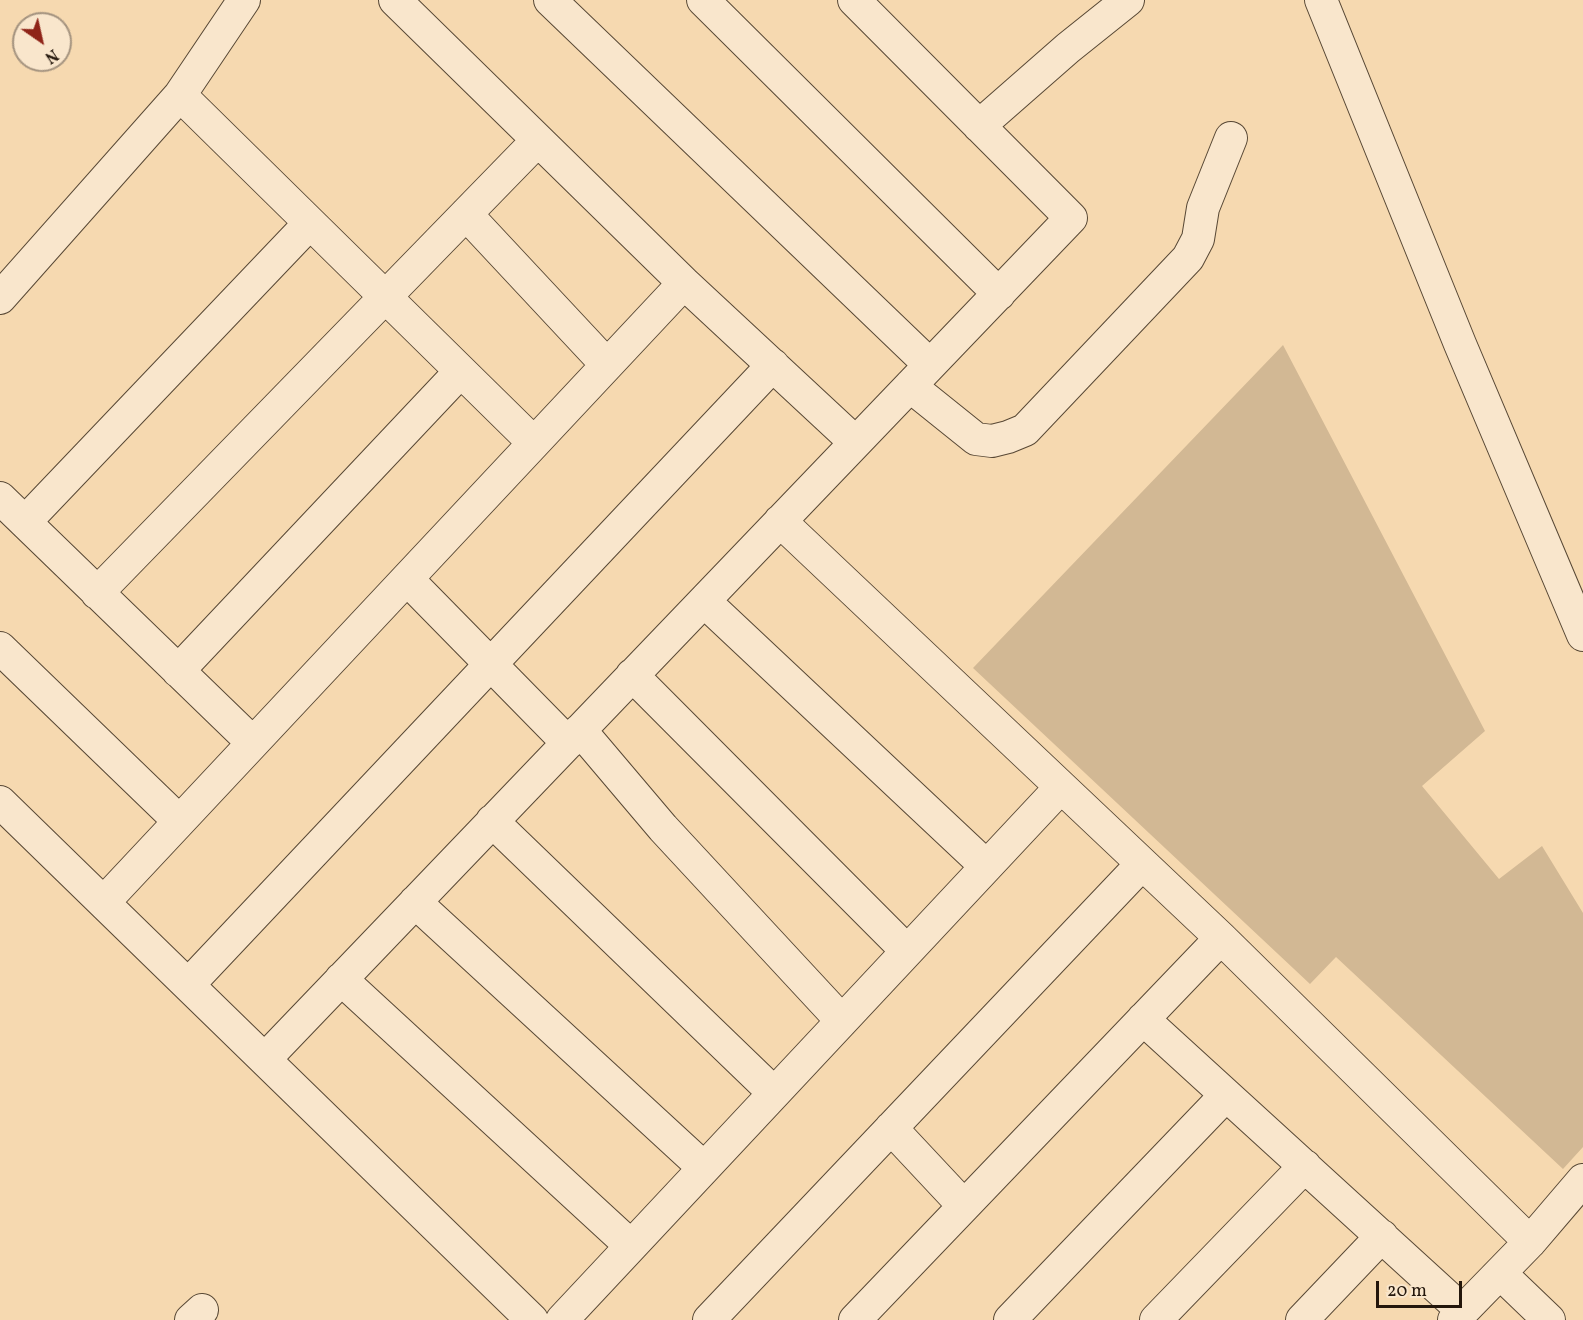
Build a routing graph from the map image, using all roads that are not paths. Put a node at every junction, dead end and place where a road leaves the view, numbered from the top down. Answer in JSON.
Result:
{"nodes":[{"id":1,"x":244,"y":0,"type":"edge"},
{"id":2,"x":395,"y":0,"type":"edge"},
{"id":3,"x":550,"y":0,"type":"edge"},
{"id":4,"x":703,"y":0,"type":"edge"},
{"id":5,"x":854,"y":0,"type":"edge"},
{"id":6,"x":1128,"y":0,"type":"edge"},
{"id":7,"x":1321,"y":0,"type":"edge"},
{"id":8,"x":180,"y":95,"type":"junction"},
{"id":9,"x":979,"y":126,"type":"junction"},
{"id":10,"x":1231,"y":138,"type":"dead end"},
{"id":11,"x":538,"y":140,"type":"junction"},
{"id":12,"x":466,"y":214,"type":"junction"},
{"id":13,"x":310,"y":223,"type":"junction"},
{"id":14,"x":684,"y":283,"type":"junction"},
{"id":15,"x":999,"y":294,"type":"junction"},
{"id":16,"x":385,"y":297,"type":"junction"},
{"id":17,"x":0,"y":298,"type":"edge"},
{"id":18,"x":607,"y":365,"type":"junction"},
{"id":19,"x":773,"y":365,"type":"junction"},
{"id":20,"x":460,"y":372,"type":"junction"},
{"id":21,"x":920,"y":376,"type":"junction"},
{"id":22,"x":855,"y":442,"type":"junction"},
{"id":23,"x":534,"y":443,"type":"junction"},
{"id":24,"x":0,"y":498,"type":"edge"},
{"id":25,"x":780,"y":521,"type":"junction"},
{"id":26,"x":26,"y":522,"type":"junction"},
{"id":27,"x":407,"y":579,"type":"junction"},
{"id":28,"x":98,"y":593,"type":"junction"},
{"id":29,"x":704,"y":601,"type":"junction"},
{"id":30,"x":1583,"y":635,"type":"edge"},
{"id":31,"x":0,"y":648,"type":"edge"},
{"id":32,"x":491,"y":664,"type":"junction"},
{"id":33,"x":178,"y":671,"type":"junction"},
{"id":34,"x":632,"y":675,"type":"junction"},
{"id":35,"x":574,"y":736,"type":"junction"},
{"id":36,"x":253,"y":743,"type":"junction"},
{"id":37,"x":1061,"y":787,"type":"junction"},
{"id":38,"x":0,"y":802,"type":"edge"},
{"id":39,"x":180,"y":821,"type":"junction"},
{"id":40,"x":492,"y":821,"type":"junction"},
{"id":41,"x":1142,"y":864,"type":"junction"},
{"id":42,"x":987,"y":866,"type":"junction"},
{"id":43,"x":104,"y":902,"type":"junction"},
{"id":44,"x":415,"y":902,"type":"junction"},
{"id":45,"x":1221,"y":938,"type":"junction"},
{"id":46,"x":907,"y":951,"type":"junction"},
{"id":47,"x":341,"y":979,"type":"junction"},
{"id":48,"x":189,"y":984,"type":"junction"},
{"id":49,"x":1143,"y":1019,"type":"junction"},
{"id":50,"x":842,"y":1021,"type":"junction"},
{"id":51,"x":264,"y":1059,"type":"junction"},
{"id":52,"x":774,"y":1093,"type":"junction"},
{"id":53,"x":1226,"y":1095,"type":"junction"},
{"id":54,"x":891,"y":1128,"type":"junction"},
{"id":55,"x":1305,"y":1166,"type":"junction"},
{"id":56,"x":704,"y":1168,"type":"junction"},
{"id":57,"x":1583,"y":1180,"type":"edge"},
{"id":58,"x":964,"y":1206,"type":"junction"},
{"id":59,"x":1382,"y":1236,"type":"junction"},
{"id":60,"x":1530,"y":1242,"type":"junction"},
{"id":61,"x":631,"y":1246,"type":"junction"},
{"id":62,"x":1500,"y":1273,"type":"junction"},
{"id":63,"x":515,"y":1314,"type":"edge"},
{"id":64,"x":1459,"y":1315,"type":"edge"},
{"id":65,"x":562,"y":1320,"type":"edge"},
{"id":66,"x":709,"y":1320,"type":"edge"},
{"id":67,"x":855,"y":1320,"type":"edge"},
{"id":68,"x":1010,"y":1320,"type":"edge"},
{"id":69,"x":1156,"y":1320,"type":"edge"},
{"id":70,"x":1302,"y":1320,"type":"edge"},
{"id":71,"x":1549,"y":1320,"type":"edge"}],
"edges":[{"from":1,"to":8,"type":"street"},
{"from":2,"to":11,"type":"street"},
{"from":3,"to":21,"type":"street"},
{"from":4,"to":15,"type":"street"},
{"from":5,"to":9,"type":"street"},
{"from":6,"to":9,"type":"street"},
{"from":7,"to":30,"type":"street"},
{"from":8,"to":13,"type":"street"},
{"from":8,"to":17,"type":"street"},
{"from":9,"to":15,"type":"street"},
{"from":10,"to":21,"type":"street"},
{"from":11,"to":12,"type":"street"},
{"from":11,"to":14,"type":"street"},
{"from":12,"to":16,"type":"street"},
{"from":12,"to":18,"type":"street"},
{"from":13,"to":16,"type":"street"},
{"from":13,"to":26,"type":"street"},
{"from":14,"to":18,"type":"street"},
{"from":14,"to":19,"type":"street"},
{"from":15,"to":21,"type":"street"},
{"from":16,"to":20,"type":"street"},
{"from":16,"to":28,"type":"street"},
{"from":18,"to":23,"type":"street"},
{"from":19,"to":22,"type":"street"},
{"from":19,"to":32,"type":"street"},
{"from":20,"to":23,"type":"street"},
{"from":20,"to":33,"type":"street"},
{"from":21,"to":22,"type":"street"},
{"from":22,"to":25,"type":"street"},
{"from":23,"to":27,"type":"street"},
{"from":24,"to":26,"type":"street"},
{"from":25,"to":29,"type":"street"},
{"from":25,"to":37,"type":"street"},
{"from":26,"to":28,"type":"street"},
{"from":27,"to":32,"type":"street"},
{"from":27,"to":36,"type":"street"},
{"from":28,"to":33,"type":"street"},
{"from":29,"to":34,"type":"street"},
{"from":29,"to":42,"type":"street"},
{"from":31,"to":39,"type":"street"},
{"from":32,"to":35,"type":"street"},
{"from":32,"to":48,"type":"street"},
{"from":33,"to":36,"type":"street"},
{"from":34,"to":35,"type":"street"},
{"from":34,"to":46,"type":"street"},
{"from":35,"to":40,"type":"street"},
{"from":35,"to":50,"type":"street"},
{"from":36,"to":39,"type":"street"},
{"from":37,"to":41,"type":"street"},
{"from":37,"to":42,"type":"street"},
{"from":38,"to":43,"type":"street"},
{"from":39,"to":43,"type":"street"},
{"from":40,"to":44,"type":"street"},
{"from":40,"to":52,"type":"street"},
{"from":41,"to":45,"type":"street"},
{"from":41,"to":54,"type":"street"},
{"from":42,"to":46,"type":"street"},
{"from":43,"to":48,"type":"street"},
{"from":44,"to":47,"type":"street"},
{"from":44,"to":56,"type":"street"},
{"from":45,"to":49,"type":"street"},
{"from":45,"to":60,"type":"street"},
{"from":46,"to":50,"type":"street"},
{"from":47,"to":51,"type":"street"},
{"from":47,"to":61,"type":"street"},
{"from":48,"to":51,"type":"street"},
{"from":49,"to":53,"type":"street"},
{"from":49,"to":58,"type":"street"},
{"from":50,"to":52,"type":"street"},
{"from":51,"to":63,"type":"street"},
{"from":52,"to":56,"type":"street"},
{"from":53,"to":55,"type":"street"},
{"from":53,"to":68,"type":"street"},
{"from":54,"to":58,"type":"street"},
{"from":54,"to":66,"type":"street"},
{"from":55,"to":59,"type":"street"},
{"from":55,"to":69,"type":"street"},
{"from":56,"to":61,"type":"street"},
{"from":57,"to":60,"type":"street"},
{"from":58,"to":67,"type":"street"},
{"from":59,"to":64,"type":"street"},
{"from":59,"to":70,"type":"street"},
{"from":60,"to":62,"type":"street"},
{"from":61,"to":65,"type":"street"},
{"from":62,"to":64,"type":"street"},
{"from":62,"to":71,"type":"street"}]}
